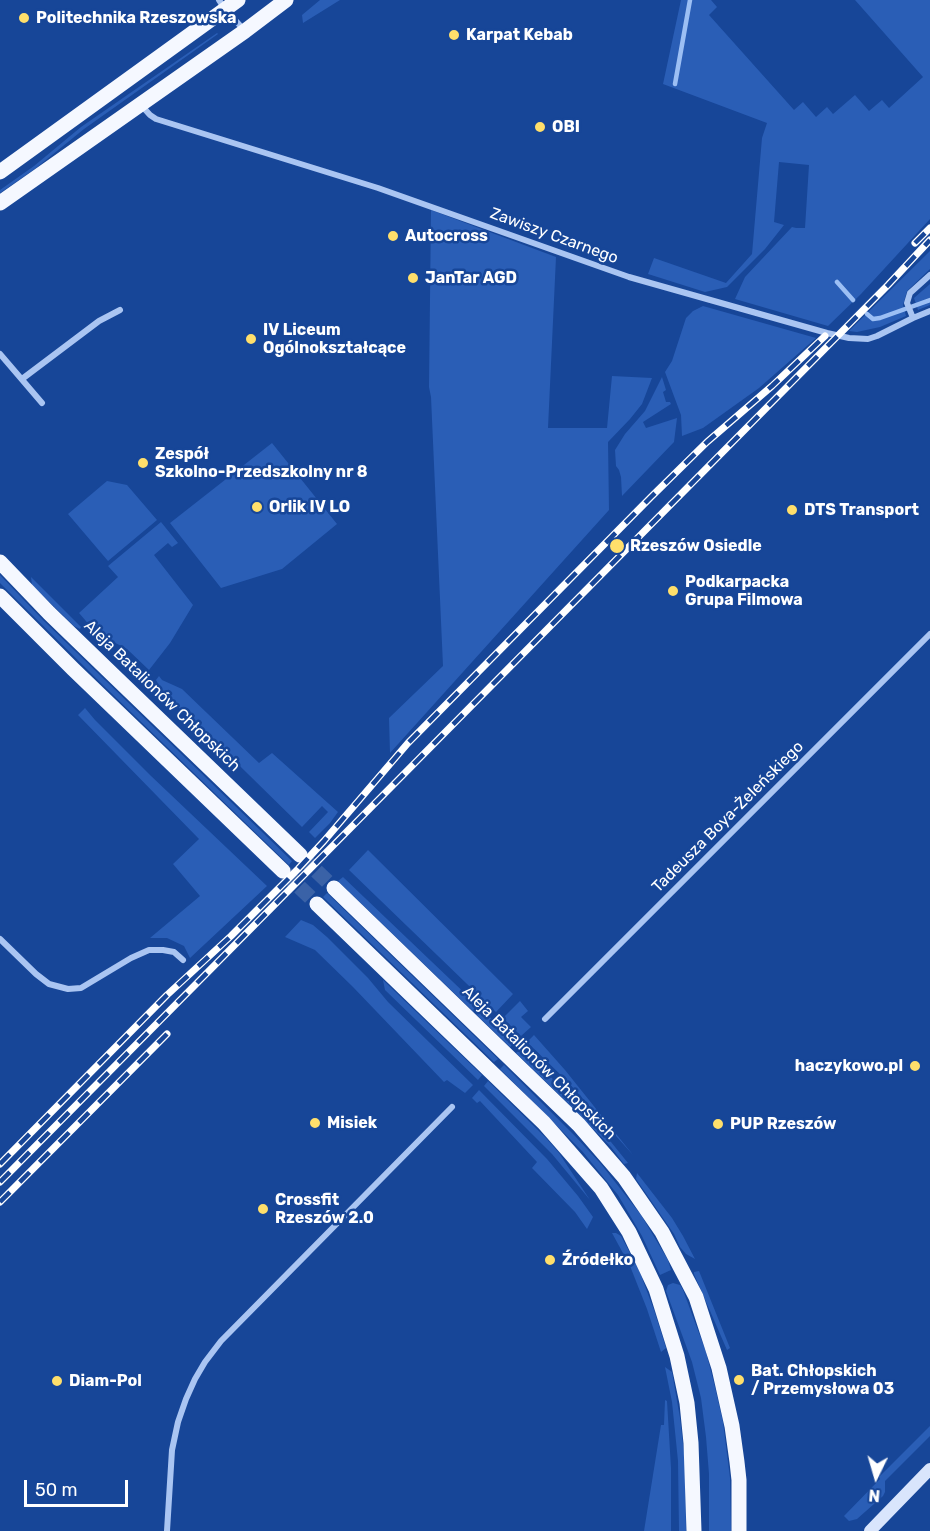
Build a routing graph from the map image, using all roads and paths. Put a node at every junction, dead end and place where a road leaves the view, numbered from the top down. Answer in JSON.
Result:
{"nodes":[{"id":1,"x":238,"y":0,"type":"edge"},
{"id":2,"x":286,"y":0,"type":"edge"},
{"id":3,"x":222,"y":4,"type":"edge"},
{"id":4,"x":245,"y":31,"type":"junction"},
{"id":5,"x":141,"y":105,"type":"junction"},
{"id":6,"x":0,"y":172,"type":"edge"},
{"id":7,"x":0,"y":203,"type":"edge"},
{"id":8,"x":930,"y":275,"type":"edge"},
{"id":9,"x":120,"y":310,"type":"dead end"},
{"id":10,"x":930,"y":311,"type":"edge"},
{"id":11,"x":912,"y":316,"type":"junction"},
{"id":12,"x":0,"y":354,"type":"edge"},
{"id":13,"x":22,"y":379,"type":"junction"},
{"id":14,"x":42,"y":403,"type":"dead end"},
{"id":15,"x":0,"y":562,"type":"edge"},
{"id":16,"x":0,"y":596,"type":"edge"},
{"id":17,"x":930,"y":634,"type":"edge"},
{"id":18,"x":300,"y":855,"type":"tunnel mouth"},
{"id":19,"x":283,"y":871,"type":"tunnel mouth"},
{"id":20,"x":334,"y":888,"type":"tunnel mouth"},
{"id":21,"x":317,"y":904,"type":"tunnel mouth"},
{"id":22,"x":0,"y":939,"type":"edge"},
{"id":23,"x":183,"y":960,"type":"dead end"},
{"id":24,"x":545,"y":1019,"type":"dead end"},
{"id":25,"x":452,"y":1107,"type":"dead end"},
{"id":26,"x":930,"y":1469,"type":"edge"},
{"id":27,"x":740,"y":1515,"type":"junction"},
{"id":28,"x":167,"y":1531,"type":"edge"},
{"id":29,"x":694,"y":1531,"type":"edge"},
{"id":30,"x":739,"y":1531,"type":"edge"},
{"id":31,"x":748,"y":1531,"type":"edge"},
{"id":32,"x":870,"y":1531,"type":"edge"}],
"edges":[{"from":1,"to":3,"type":"main road"},
{"from":2,"to":4,"type":"main road"},
{"from":3,"to":4,"type":"street"},
{"from":3,"to":6,"type":"main road"},
{"from":4,"to":5,"type":"main road"},
{"from":5,"to":7,"type":"main road"},
{"from":5,"to":11,"type":"street","name":"Zawiszy Czarnego"},
{"from":8,"to":11,"type":"street"},
{"from":9,"to":13,"type":"street"},
{"from":10,"to":11,"type":"street"},
{"from":12,"to":13,"type":"street"},
{"from":13,"to":14,"type":"street"},
{"from":15,"to":18,"type":"main road","name":"Aleja Batalionów Chłopskich"},
{"from":16,"to":19,"type":"main road"},
{"from":17,"to":24,"type":"street","name":"Tadeusza Boya-Żeleńskiego"},
{"from":20,"to":27,"type":"main road","name":"Aleja Batalionów Chłopskich"},
{"from":21,"to":29,"type":"main road"},
{"from":22,"to":23,"type":"street"},
{"from":25,"to":28,"type":"street"},
{"from":26,"to":32,"type":"street"},
{"from":27,"to":30,"type":"main road","name":"Aleja Batalionów Chłopskich"},
{"from":27,"to":31,"type":"street"}]}
